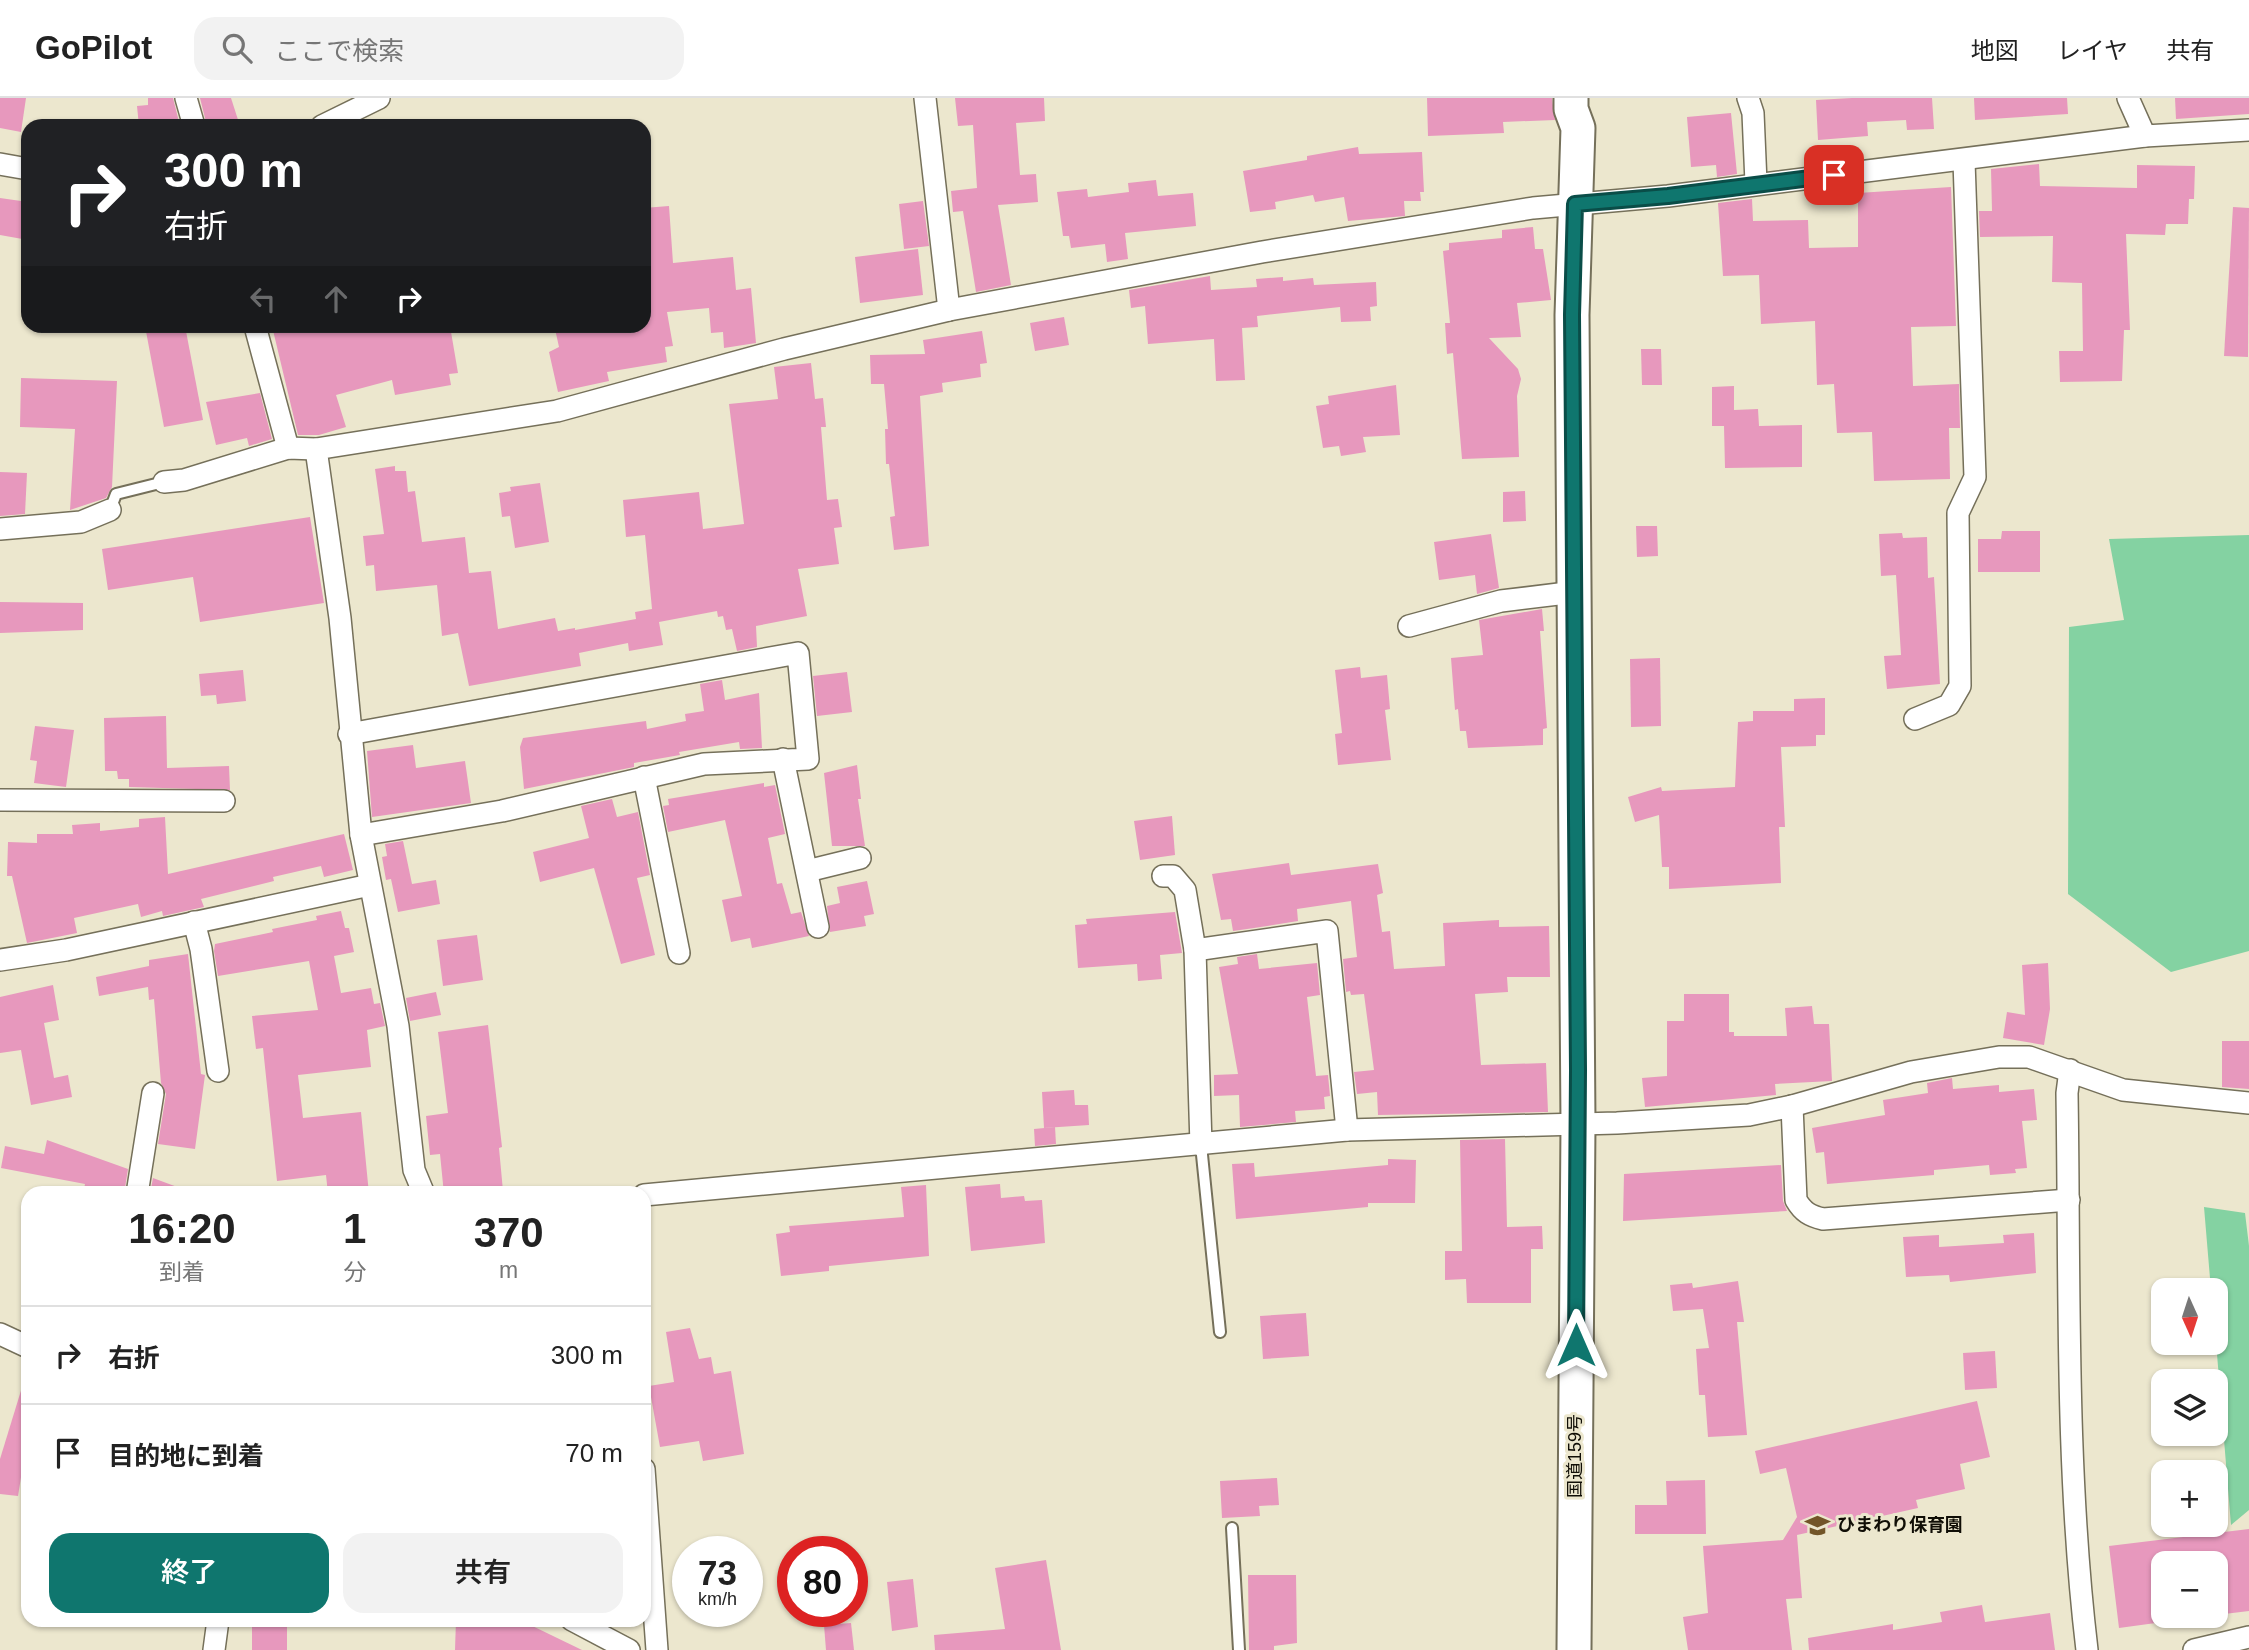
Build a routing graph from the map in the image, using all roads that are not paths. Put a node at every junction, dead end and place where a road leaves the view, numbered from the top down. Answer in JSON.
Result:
{"nodes":[{"id":1,"x":186,"y":98,"type":"edge"},
{"id":2,"x":379,"y":98,"type":"edge"},
{"id":3,"x":925,"y":98,"type":"edge"},
{"id":4,"x":1748,"y":98,"type":"edge"},
{"id":5,"x":2129,"y":98,"type":"edge"},
{"id":6,"x":1579,"y":108,"type":"edge"},
{"id":7,"x":192,"y":119,"type":"edge"},
{"id":8,"x":336,"y":119,"type":"edge"},
{"id":9,"x":2249,"y":130,"type":"edge"},
{"id":10,"x":2146,"y":136,"type":"junction"},
{"id":11,"x":1964,"y":161,"type":"junction"},
{"id":12,"x":0,"y":164,"type":"edge"},
{"id":13,"x":21,"y":168,"type":"edge"},
{"id":14,"x":1756,"y":183,"type":"junction"},
{"id":15,"x":1575,"y":204,"type":"junction"},
{"id":16,"x":949,"y":310,"type":"junction"},
{"id":17,"x":257,"y":333,"type":"edge"},
{"id":18,"x":288,"y":448,"type":"junction"},
{"id":19,"x":316,"y":449,"type":"junction"},
{"id":20,"x":164,"y":482,"type":"joint"},
{"id":21,"x":110,"y":510,"type":"joint"},
{"id":22,"x":0,"y":529,"type":"edge"},
{"id":23,"x":1575,"y":592,"type":"junction"},
{"id":24,"x":1409,"y":626,"type":"dead end"},
{"id":25,"x":1915,"y":719,"type":"dead end"},
{"id":26,"x":349,"y":734,"type":"junction"},
{"id":27,"x":783,"y":759,"type":"junction"},
{"id":28,"x":644,"y":777,"type":"junction"},
{"id":29,"x":0,"y":800,"type":"edge"},
{"id":30,"x":224,"y":801,"type":"dead end"},
{"id":31,"x":361,"y":835,"type":"junction"},
{"id":32,"x":860,"y":858,"type":"dead end"},
{"id":33,"x":807,"y":871,"type":"junction"},
{"id":34,"x":1163,"y":876,"type":"dead end"},
{"id":35,"x":370,"y":885,"type":"junction"},
{"id":36,"x":194,"y":922,"type":"junction"},
{"id":37,"x":818,"y":927,"type":"dead end"},
{"id":38,"x":1195,"y":950,"type":"junction"},
{"id":39,"x":679,"y":953,"type":"dead end"},
{"id":40,"x":0,"y":960,"type":"edge"},
{"id":41,"x":2070,"y":1070,"type":"junction"},
{"id":42,"x":218,"y":1071,"type":"dead end"},
{"id":43,"x":153,"y":1093,"type":"dead end"},
{"id":44,"x":2249,"y":1102,"type":"edge"},
{"id":45,"x":1792,"y":1106,"type":"junction"},
{"id":46,"x":1578,"y":1124,"type":"junction"},
{"id":47,"x":1347,"y":1130,"type":"junction"},
{"id":48,"x":1200,"y":1145,"type":"junction"},
{"id":49,"x":138,"y":1186,"type":"edge"},
{"id":50,"x":421,"y":1186,"type":"edge"},
{"id":51,"x":651,"y":1194,"type":"edge"},
{"id":52,"x":2069,"y":1200,"type":"junction"},
{"id":53,"x":1220,"y":1332,"type":"dead end"},
{"id":54,"x":0,"y":1334,"type":"edge"},
{"id":55,"x":21,"y":1344,"type":"edge"},
{"id":56,"x":1232,"y":1528,"type":"dead end"},
{"id":57,"x":651,"y":1566,"type":"edge"},
{"id":58,"x":217,"y":1627,"type":"edge"},
{"id":59,"x":585,"y":1627,"type":"edge"},
{"id":60,"x":2249,"y":1637,"type":"edge"},
{"id":61,"x":214,"y":1650,"type":"edge"},
{"id":62,"x":629,"y":1650,"type":"edge"},
{"id":63,"x":657,"y":1650,"type":"edge"},
{"id":64,"x":1239,"y":1650,"type":"edge"},
{"id":65,"x":1574,"y":1650,"type":"edge"},
{"id":66,"x":2087,"y":1650,"type":"edge"},
{"id":67,"x":2194,"y":1650,"type":"edge"}],
"edges":[{"from":1,"to":7,"type":"street"},
{"from":2,"to":8,"type":"street"},
{"from":3,"to":16,"type":"street"},
{"from":4,"to":14,"type":"street"},
{"from":5,"to":10,"type":"street"},
{"from":6,"to":15,"type":"highway","name":"国道159号"},
{"from":9,"to":10,"type":"street"},
{"from":10,"to":11,"type":"street"},
{"from":11,"to":14,"type":"street"},
{"from":11,"to":25,"type":"street"},
{"from":12,"to":13,"type":"street"},
{"from":14,"to":15,"type":"street"},
{"from":15,"to":16,"type":"street"},
{"from":15,"to":23,"type":"highway","name":"国道159号"},
{"from":16,"to":19,"type":"street"},
{"from":17,"to":18,"type":"street"},
{"from":18,"to":19,"type":"street"},
{"from":18,"to":20,"type":"street"},
{"from":19,"to":26,"type":"street"},
{"from":20,"to":21,"type":"lane"},
{"from":21,"to":22,"type":"street"},
{"from":23,"to":24,"type":"street"},
{"from":23,"to":46,"type":"highway","name":"国道159号"},
{"from":26,"to":27,"type":"street"},
{"from":26,"to":31,"type":"street"},
{"from":27,"to":28,"type":"street"},
{"from":27,"to":33,"type":"street"},
{"from":28,"to":31,"type":"street"},
{"from":28,"to":39,"type":"street"},
{"from":29,"to":30,"type":"street"},
{"from":31,"to":35,"type":"street"},
{"from":32,"to":33,"type":"street"},
{"from":33,"to":37,"type":"street"},
{"from":34,"to":38,"type":"street"},
{"from":35,"to":36,"type":"street"},
{"from":35,"to":50,"type":"street"},
{"from":36,"to":40,"type":"street"},
{"from":36,"to":42,"type":"street"},
{"from":38,"to":47,"type":"street"},
{"from":38,"to":48,"type":"street"},
{"from":41,"to":44,"type":"street"},
{"from":41,"to":45,"type":"street"},
{"from":41,"to":52,"type":"street"},
{"from":43,"to":49,"type":"street"},
{"from":45,"to":46,"type":"street"},
{"from":45,"to":52,"type":"street"},
{"from":46,"to":47,"type":"street"},
{"from":46,"to":65,"type":"highway","name":"国道159号"},
{"from":47,"to":48,"type":"street"},
{"from":48,"to":51,"type":"street"},
{"from":48,"to":53,"type":"lane"},
{"from":52,"to":66,"type":"street"},
{"from":54,"to":55,"type":"street"},
{"from":56,"to":64,"type":"lane"},
{"from":57,"to":63,"type":"street"},
{"from":58,"to":61,"type":"street"},
{"from":59,"to":62,"type":"street"},
{"from":60,"to":67,"type":"street"}]}
